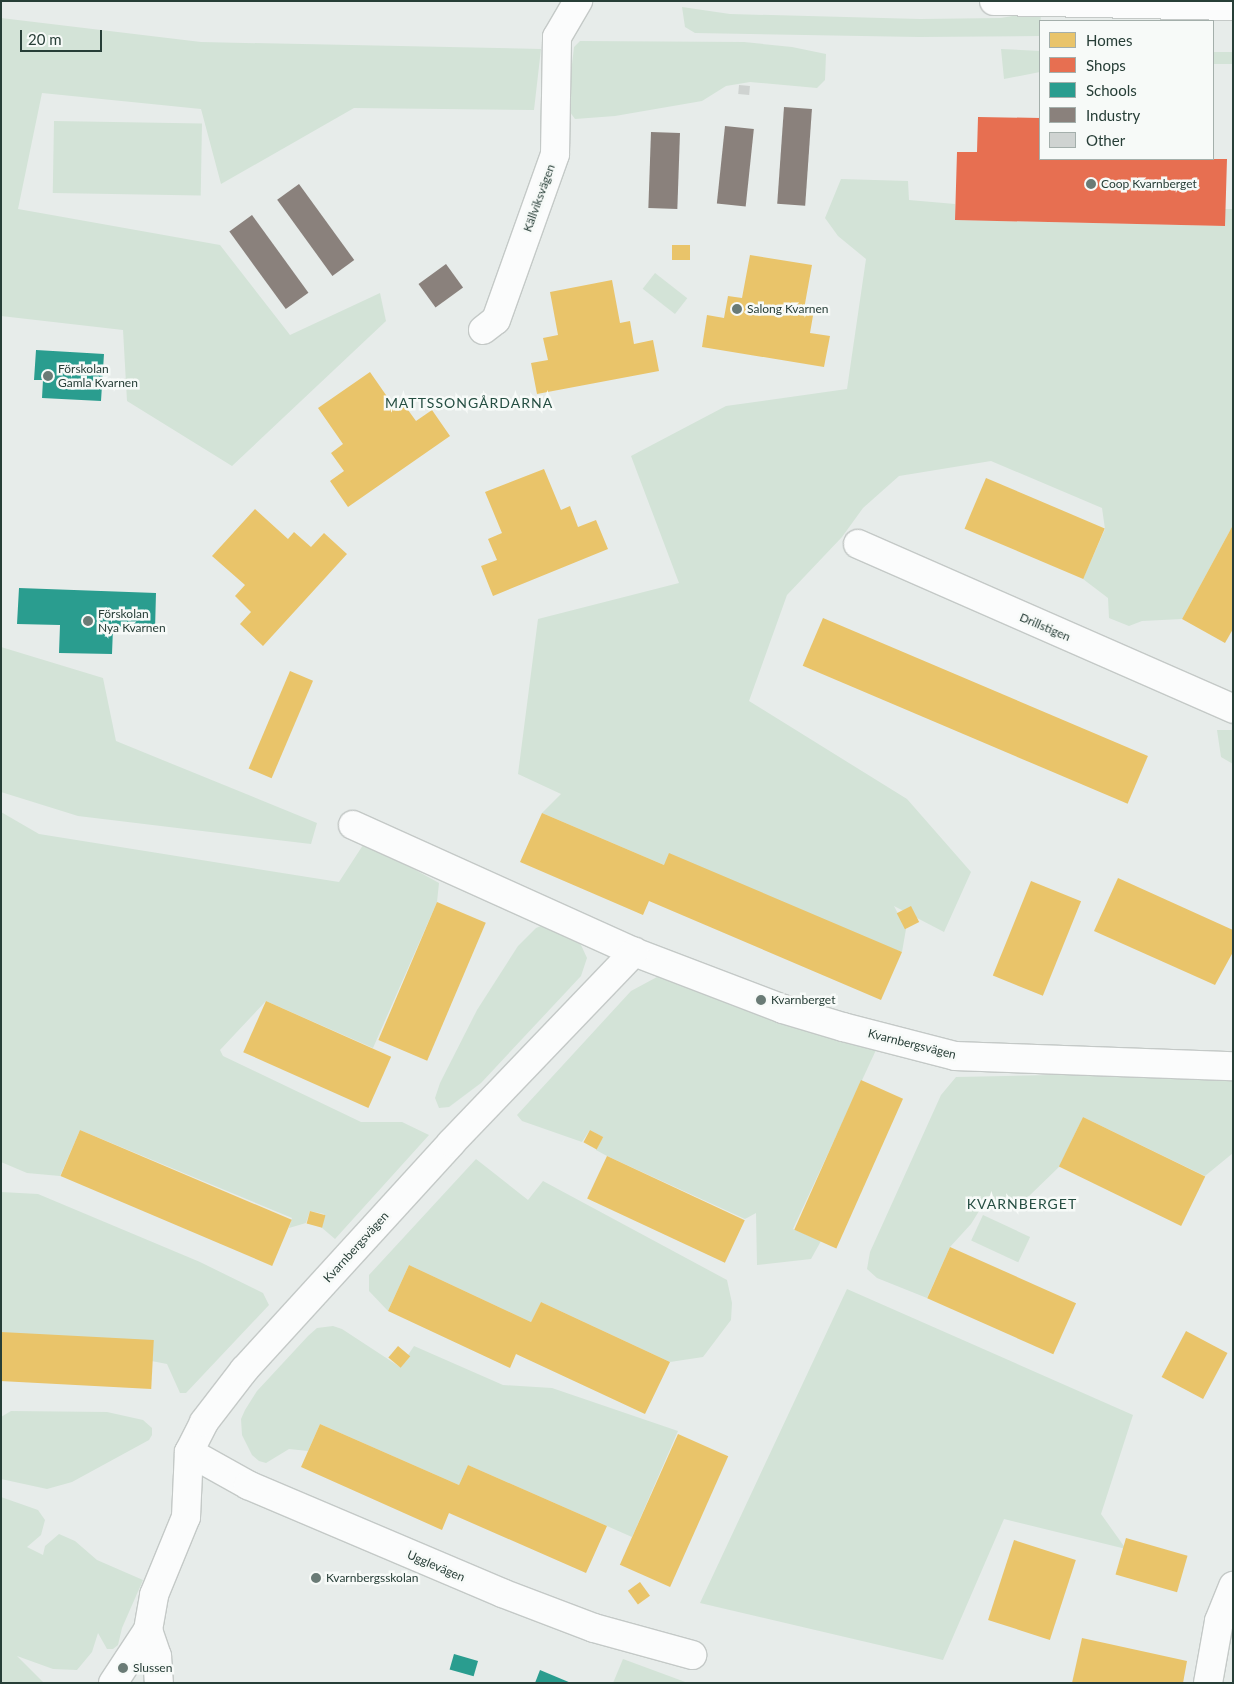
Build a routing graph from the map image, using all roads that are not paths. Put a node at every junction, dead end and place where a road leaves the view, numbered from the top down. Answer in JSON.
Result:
{"nodes":[{"id":1,"x":578,"y":1,"type":"edge"},
{"id":2,"x":994,"y":1,"type":"edge"},
{"id":3,"x":1233,"y":6,"type":"edge"},
{"id":4,"x":483,"y":330,"type":"dead end"},
{"id":5,"x":858,"y":544,"type":"dead end"},
{"id":6,"x":1233,"y":709,"type":"edge"},
{"id":7,"x":353,"y":825,"type":"dead end"},
{"id":8,"x":634,"y":952,"type":"junction"},
{"id":9,"x":1233,"y":1066,"type":"edge"},
{"id":10,"x":189,"y":1452,"type":"junction"},
{"id":11,"x":1233,"y":1586,"type":"edge"},
{"id":12,"x":148,"y":1630,"type":"junction"},
{"id":13,"x":692,"y":1655,"type":"dead end"},
{"id":14,"x":113,"y":1683,"type":"edge"},
{"id":15,"x":159,"y":1683,"type":"edge"},
{"id":16,"x":1208,"y":1683,"type":"edge"}],
"edges":[{"from":1,"to":4,"type":"street","name":"Källviksvägen"},
{"from":2,"to":3,"type":"street"},
{"from":5,"to":6,"type":"street","name":"Drillstigen"},
{"from":7,"to":8,"type":"street","name":"Kvarnbergsvägen"},
{"from":8,"to":9,"type":"street","name":"Kvarnbergsvägen"},
{"from":8,"to":10,"type":"street","name":"Kvarnbergsvägen"},
{"from":10,"to":12,"type":"street","name":"Kvarnbergsvägen"},
{"from":10,"to":13,"type":"street","name":"Ugglevägen"},
{"from":11,"to":16,"type":"street"},
{"from":12,"to":14,"type":"street"},
{"from":12,"to":15,"type":"street"}]}
